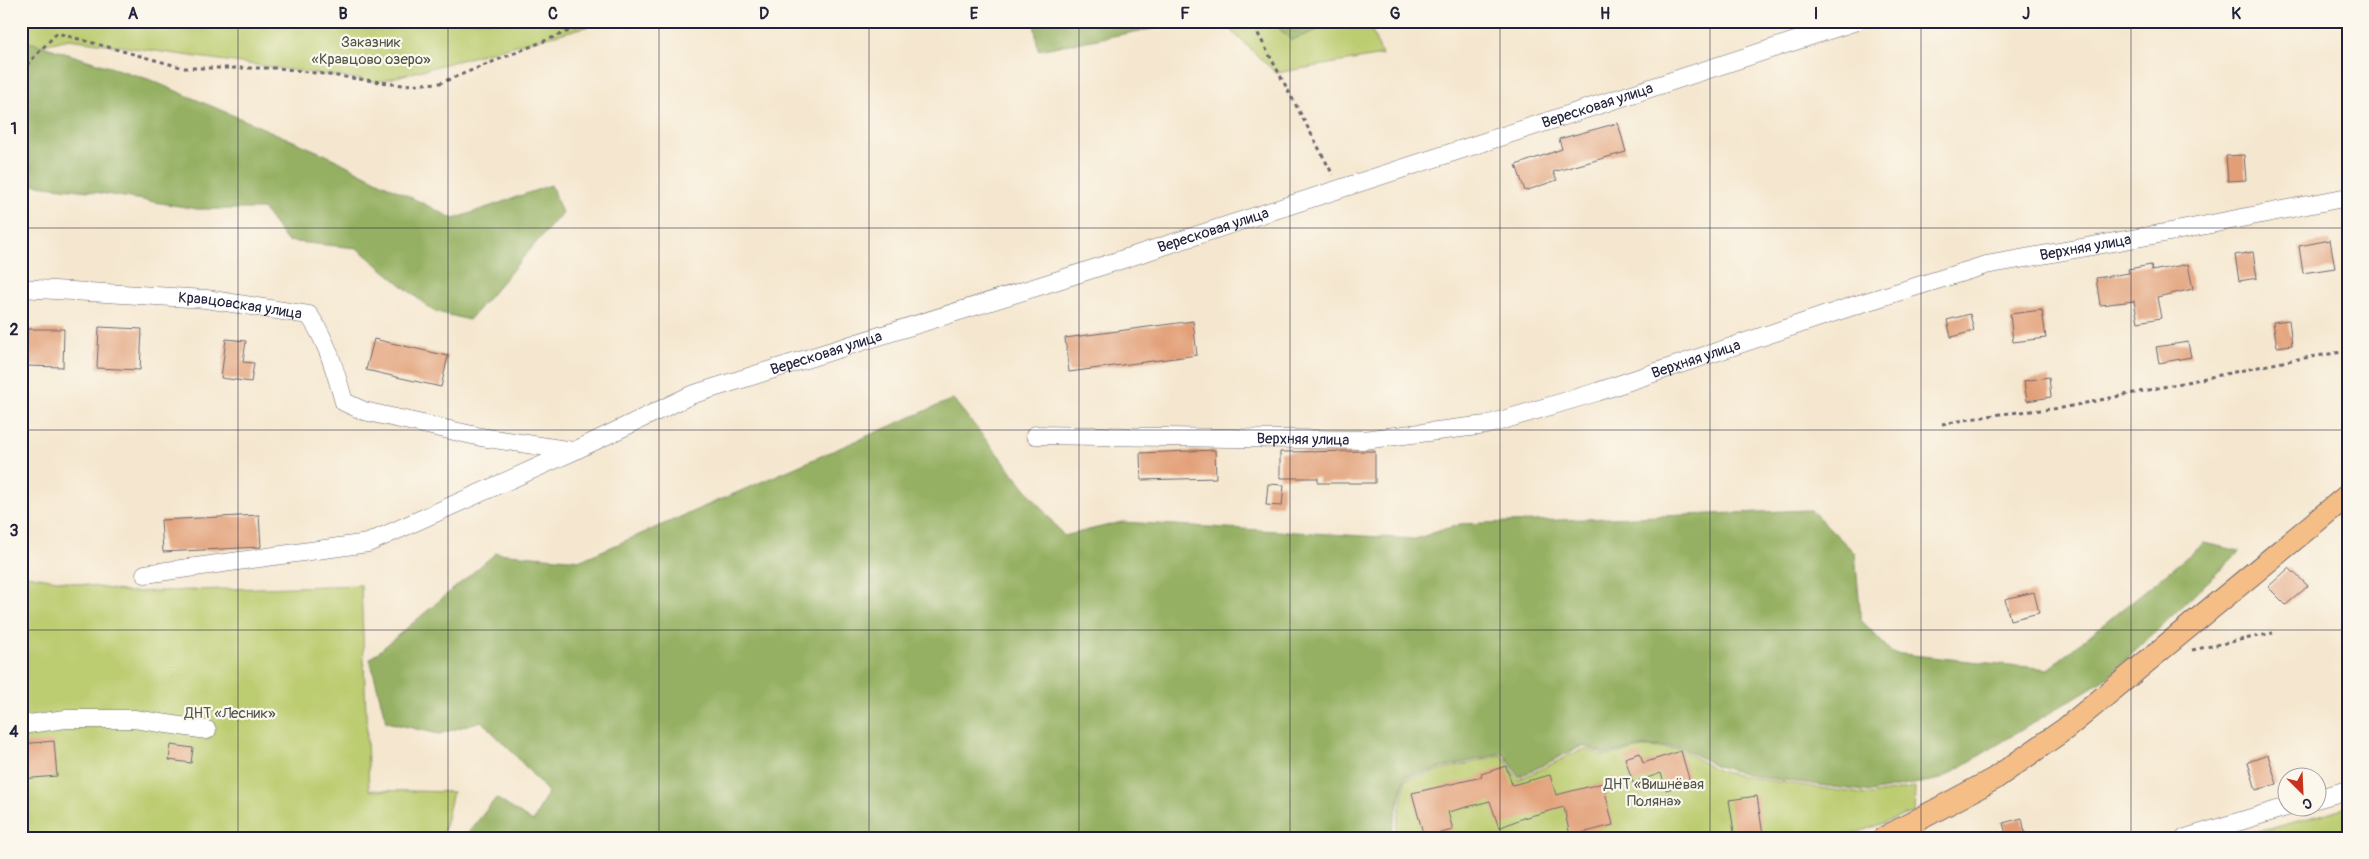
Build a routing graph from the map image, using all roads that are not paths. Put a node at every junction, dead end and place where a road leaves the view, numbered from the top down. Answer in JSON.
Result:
{"nodes":[{"id":1,"x":1857,"y":21,"type":"edge"},
{"id":2,"x":2348,"y":197,"type":"edge"},
{"id":3,"x":21,"y":288,"type":"edge"},
{"id":4,"x":1035,"y":435,"type":"dead end"},
{"id":5,"x":574,"y":451,"type":"junction"},
{"id":6,"x":2348,"y":495,"type":"edge"},
{"id":7,"x":145,"y":574,"type":"dead end"},
{"id":8,"x":21,"y":725,"type":"edge"},
{"id":9,"x":207,"y":730,"type":"dead end"},
{"id":10,"x":2348,"y":790,"type":"edge"},
{"id":11,"x":2326,"y":796,"type":"edge"},
{"id":12,"x":2276,"y":810,"type":"edge"},
{"id":13,"x":1884,"y":838,"type":"edge"},
{"id":14,"x":2185,"y":838,"type":"edge"}],
"edges":[{"from":1,"to":5,"type":"street","name":"Вересковая улица"},
{"from":2,"to":4,"type":"street","name":"Верхняя улица"},
{"from":3,"to":5,"type":"street","name":"Кравцовская улица"},
{"from":5,"to":7,"type":"street","name":"Вересковая улица"},
{"from":6,"to":13,"type":"main road"},
{"from":8,"to":9,"type":"street"},
{"from":10,"to":11,"type":"street"},
{"from":12,"to":14,"type":"street"}]}
